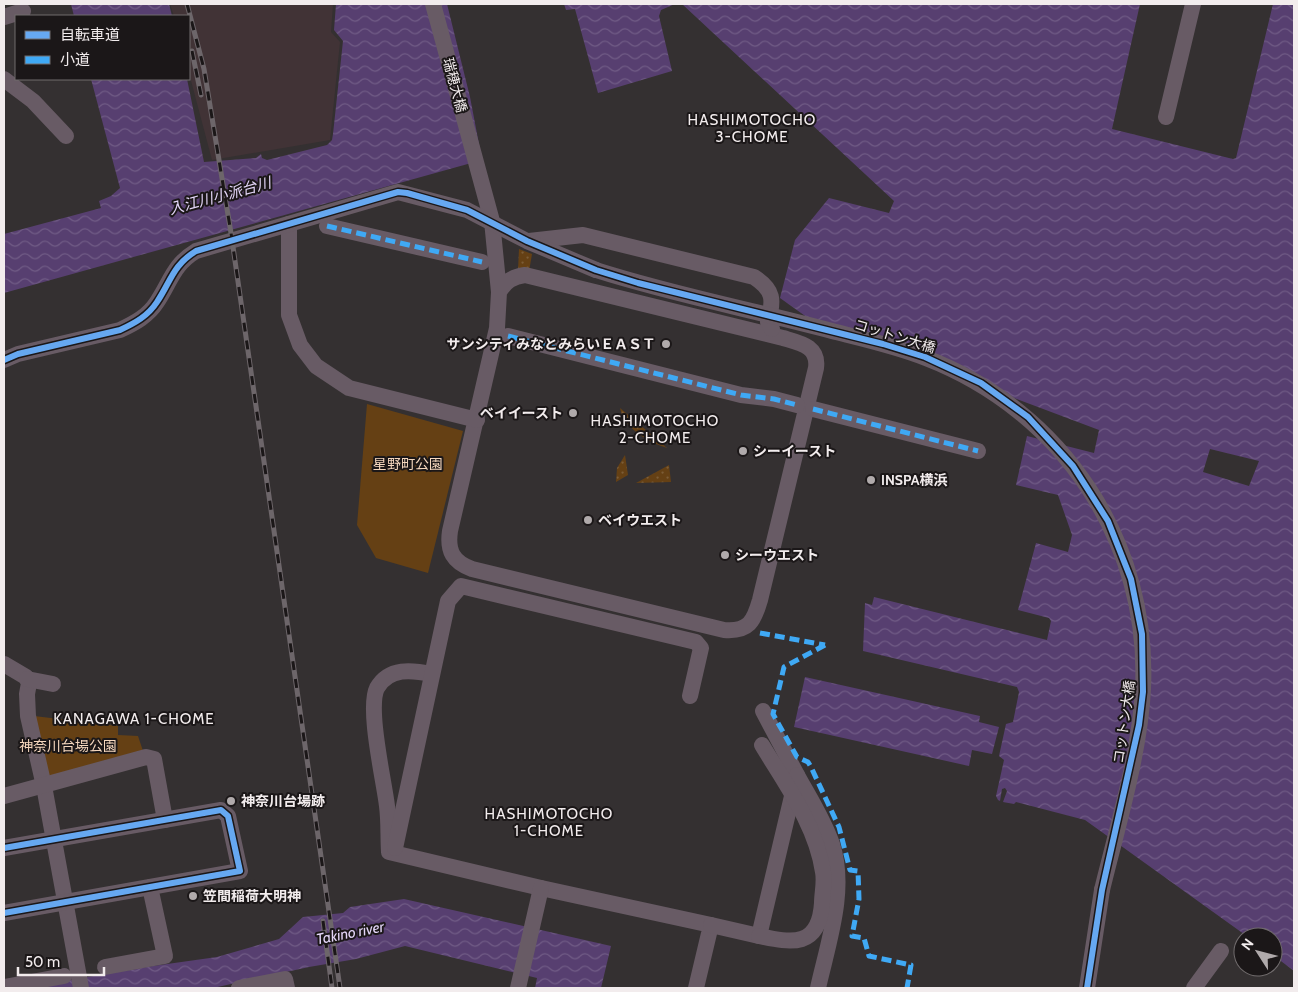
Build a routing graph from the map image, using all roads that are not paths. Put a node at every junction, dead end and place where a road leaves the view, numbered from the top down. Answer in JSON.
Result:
{"nodes":[{"id":1,"x":433,"y":4,"type":"edge"},
{"id":2,"x":1193,"y":4,"type":"edge"},
{"id":3,"x":23,"y":11,"type":"dead end"},
{"id":4,"x":4,"y":17,"type":"edge"},
{"id":5,"x":4,"y":80,"type":"edge"},
{"id":6,"x":1166,"y":117,"type":"dead end"},
{"id":7,"x":66,"y":136,"type":"dead end"},
{"id":8,"x":492,"y":222,"type":"junction"},
{"id":9,"x":288,"y":224,"type":"junction"},
{"id":10,"x":327,"y":226,"type":"dead end"},
{"id":11,"x":527,"y":241,"type":"junction"},
{"id":12,"x":482,"y":262,"type":"dead end"},
{"id":13,"x":499,"y":292,"type":"junction"},
{"id":14,"x":768,"y":322,"type":"junction"},
{"id":15,"x":749,"y":330,"type":"junction"},
{"id":16,"x":508,"y":336,"type":"dead end"},
{"id":17,"x":783,"y":338,"type":"junction"},
{"id":18,"x":11,"y":357,"type":"edge"},
{"id":19,"x":477,"y":420,"type":"junction"},
{"id":20,"x":978,"y":451,"type":"dead end"},
{"id":21,"x":4,"y":664,"type":"edge"},
{"id":22,"x":432,"y":674,"type":"junction"},
{"id":23,"x":53,"y":684,"type":"dead end"},
{"id":24,"x":27,"y":686,"type":"junction"},
{"id":25,"x":690,"y":696,"type":"dead end"},
{"id":26,"x":763,"y":711,"type":"dead end"},
{"id":27,"x":762,"y":745,"type":"dead end"},
{"id":28,"x":798,"y":775,"type":"junction"},
{"id":29,"x":44,"y":786,"type":"junction"},
{"id":30,"x":4,"y":796,"type":"edge"},
{"id":31,"x":165,"y":820,"type":"junction"},
{"id":32,"x":54,"y":839,"type":"junction"},
{"id":33,"x":4,"y":848,"type":"edge"},
{"id":34,"x":394,"y":853,"type":"junction"},
{"id":35,"x":150,"y":887,"type":"junction"},
{"id":36,"x":541,"y":888,"type":"junction"},
{"id":37,"x":66,"y":902,"type":"junction"},
{"id":38,"x":4,"y":914,"type":"edge"},
{"id":39,"x":711,"y":925,"type":"junction"},
{"id":40,"x":759,"y":936,"type":"junction"},
{"id":41,"x":1221,"y":951,"type":"dead end"},
{"id":42,"x":106,"y":967,"type":"dead end"},
{"id":43,"x":75,"y":979,"type":"edge"},
{"id":44,"x":519,"y":985,"type":"edge"},
{"id":45,"x":4,"y":987,"type":"edge"},
{"id":46,"x":239,"y":988,"type":"edge"},
{"id":47,"x":287,"y":988,"type":"edge"},
{"id":48,"x":696,"y":988,"type":"edge"},
{"id":49,"x":818,"y":988,"type":"edge"},
{"id":50,"x":1087,"y":988,"type":"edge"},
{"id":51,"x":1194,"y":988,"type":"edge"}],
"edges":[{"from":1,"to":8,"type":"street","name":"瑞穂大橋"},
{"from":2,"to":6,"type":"street"},
{"from":3,"to":4,"type":"street"},
{"from":5,"to":7,"type":"street"},
{"from":8,"to":9,"type":"street","name":"コットン大橋"},
{"from":8,"to":11,"type":"street","name":"コットン大橋"},
{"from":8,"to":13,"type":"street","name":"瑞穂大橋"},
{"from":9,"to":18,"type":"street","name":"コットン大橋"},
{"from":9,"to":19,"type":"street"},
{"from":10,"to":12,"type":"street"},
{"from":11,"to":14,"type":"street"},
{"from":11,"to":50,"type":"street","name":"コットン大橋","bridge":true},
{"from":13,"to":15,"type":"street"},
{"from":13,"to":19,"type":"street","name":"瑞穂大橋"},
{"from":14,"to":15,"type":"street"},
{"from":14,"to":17,"type":"street"},
{"from":15,"to":17,"type":"street"},
{"from":16,"to":20,"type":"street"},
{"from":17,"to":19,"type":"street","name":"瑞穂大橋"},
{"from":21,"to":24,"type":"street"},
{"from":22,"to":25,"type":"street"},
{"from":22,"to":34,"type":"street"},
{"from":22,"to":34,"type":"street"},
{"from":23,"to":24,"type":"street"},
{"from":24,"to":29,"type":"street"},
{"from":26,"to":28,"type":"street"},
{"from":27,"to":40,"type":"street","bridge":true},
{"from":28,"to":40,"type":"street"},
{"from":28,"to":49,"type":"street"},
{"from":29,"to":30,"type":"street"},
{"from":29,"to":31,"type":"street"},
{"from":29,"to":32,"type":"street"},
{"from":31,"to":32,"type":"street"},
{"from":31,"to":35,"type":"street"},
{"from":32,"to":33,"type":"street"},
{"from":32,"to":37,"type":"street"},
{"from":34,"to":36,"type":"street"},
{"from":35,"to":37,"type":"street"},
{"from":35,"to":42,"type":"street"},
{"from":36,"to":39,"type":"street"},
{"from":36,"to":44,"type":"street"},
{"from":37,"to":38,"type":"street"},
{"from":37,"to":43,"type":"street"},
{"from":39,"to":40,"type":"street"},
{"from":39,"to":48,"type":"street"},
{"from":41,"to":51,"type":"street"},
{"from":43,"to":45,"type":"street"},
{"from":46,"to":47,"type":"street"}]}
